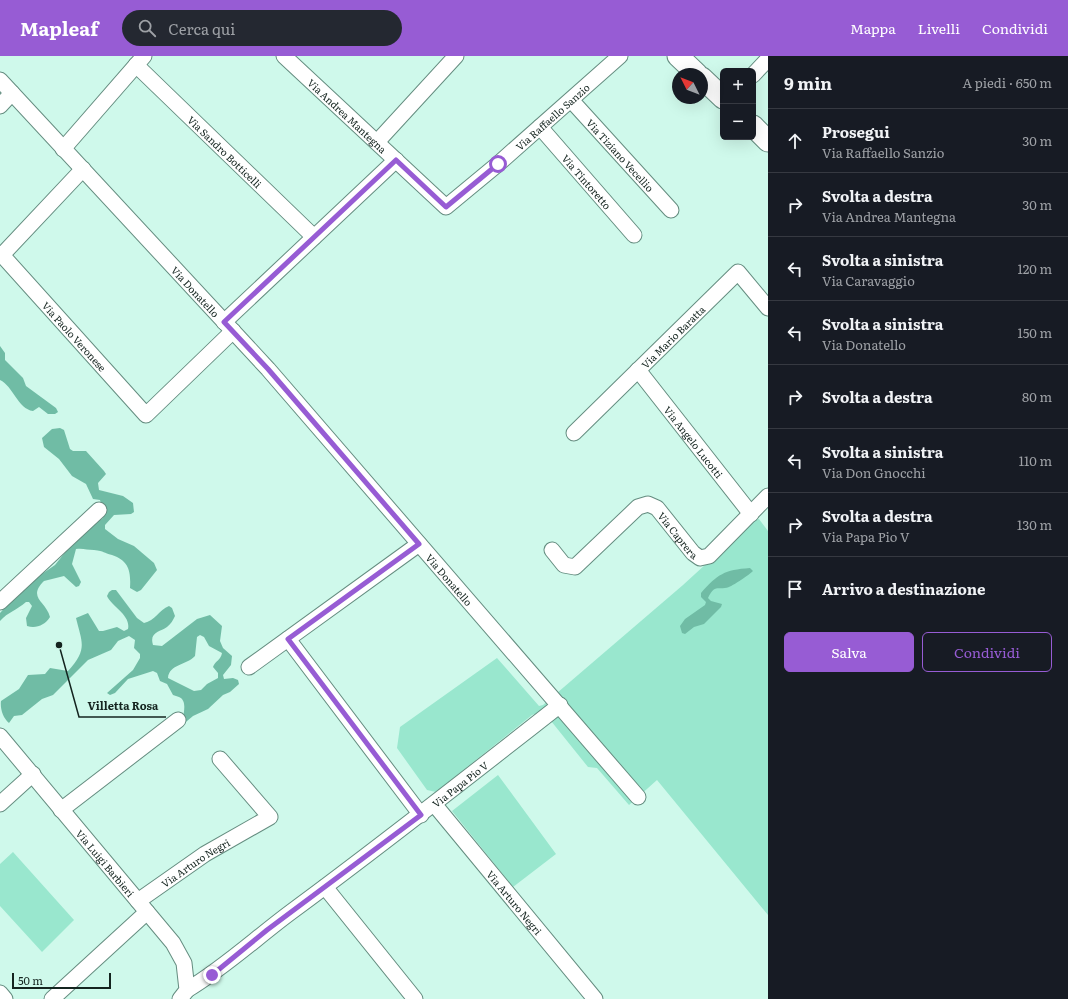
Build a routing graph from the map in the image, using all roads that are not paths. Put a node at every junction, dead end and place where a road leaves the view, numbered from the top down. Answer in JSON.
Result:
{"nodes":[{"id":1,"x":284,"y":56,"type":"edge"},
{"id":2,"x":456,"y":56,"type":"edge"},
{"id":3,"x":620,"y":56,"type":"edge"},
{"id":4,"x":678,"y":56,"type":"edge"},
{"id":5,"x":768,"y":59,"type":"edge"},
{"id":6,"x":140,"y":61,"type":"edge"},
{"id":7,"x":691,"y":68,"type":"edge"},
{"id":8,"x":756,"y":72,"type":"edge"},
{"id":9,"x":0,"y":80,"type":"edge"},
{"id":10,"x":708,"y":84,"type":"edge"},
{"id":11,"x":12,"y":93,"type":"junction"},
{"id":12,"x":720,"y":95,"type":"edge"},
{"id":13,"x":571,"y":100,"type":"junction"},
{"id":14,"x":0,"y":106,"type":"edge"},
{"id":15,"x":540,"y":127,"type":"junction"},
{"id":16,"x":756,"y":129,"type":"edge"},
{"id":17,"x":768,"y":141,"type":"edge"},
{"id":18,"x":377,"y":142,"type":"junction"},
{"id":19,"x":63,"y":149,"type":"junction"},
{"id":20,"x":396,"y":160,"type":"junction"},
{"id":21,"x":82,"y":169,"type":"junction"},
{"id":22,"x":446,"y":207,"type":"joint"},
{"id":23,"x":671,"y":210,"type":"dead end"},
{"id":24,"x":634,"y":235,"type":"dead end"},
{"id":25,"x":314,"y":237,"type":"junction"},
{"id":26,"x":768,"y":308,"type":"edge"},
{"id":27,"x":229,"y":327,"type":"junction"},
{"id":28,"x":638,"y":370,"type":"junction"},
{"id":29,"x":574,"y":433,"type":"dead end"},
{"id":30,"x":768,"y":496,"type":"edge"},
{"id":31,"x":99,"y":510,"type":"dead end"},
{"id":32,"x":751,"y":514,"type":"junction"},
{"id":33,"x":419,"y":544,"type":"junction"},
{"id":34,"x":552,"y":550,"type":"dead end"},
{"id":35,"x":0,"y":602,"type":"edge"},
{"id":36,"x":288,"y":639,"type":"junction"},
{"id":37,"x":249,"y":667,"type":"dead end"},
{"id":38,"x":560,"y":705,"type":"junction"},
{"id":39,"x":178,"y":720,"type":"dead end"},
{"id":40,"x":0,"y":736,"type":"edge"},
{"id":41,"x":220,"y":759,"type":"dead end"},
{"id":42,"x":33,"y":774,"type":"junction"},
{"id":43,"x":638,"y":797,"type":"dead end"},
{"id":44,"x":0,"y":804,"type":"edge"},
{"id":45,"x":434,"y":804,"type":"junction"},
{"id":46,"x":61,"y":810,"type":"junction"},
{"id":47,"x":421,"y":815,"type":"junction"},
{"id":48,"x":325,"y":887,"type":"junction"},
{"id":49,"x":142,"y":906,"type":"junction"},
{"id":50,"x":0,"y":993,"type":"edge"},
{"id":51,"x":187,"y":996,"type":"edge"},
{"id":52,"x":5,"y":999,"type":"edge"},
{"id":53,"x":52,"y":999,"type":"edge"},
{"id":54,"x":415,"y":999,"type":"edge"},
{"id":55,"x":595,"y":999,"type":"edge"}],
"edges":[{"from":1,"to":18,"type":"street","name":"Via Andrea Mantegna"},
{"from":2,"to":18,"type":"street"},
{"from":3,"to":13,"type":"street","name":"Via Raffaello Sanzio"},
{"from":4,"to":7,"type":"main road"},
{"from":5,"to":8,"type":"street"},
{"from":6,"to":19,"type":"street"},
{"from":6,"to":25,"type":"street","name":"Via Sandro Botticelli"},
{"from":9,"to":11,"type":"street","name":"Via Donatello"},
{"from":10,"to":12,"type":"main road"},
{"from":11,"to":14,"type":"street"},
{"from":11,"to":19,"type":"street","name":"Via Donatello"},
{"from":13,"to":15,"type":"street","name":"Via Raffaello Sanzio"},
{"from":13,"to":23,"type":"street","name":"Via Tiziano Vecellio"},
{"from":15,"to":22,"type":"street","name":"Via Raffaello Sanzio"},
{"from":15,"to":24,"type":"street","name":"Via Tintoretto"},
{"from":16,"to":17,"type":"main road"},
{"from":18,"to":20,"type":"street","name":"Via Andrea Mantegna"},
{"from":19,"to":21,"type":"street","name":"Via Donatello"},
{"from":20,"to":22,"type":"street","name":"Via Andrea Mantegna"},
{"from":20,"to":25,"type":"street"},
{"from":21,"to":27,"type":"street","name":"Via Donatello"},
{"from":21,"to":27,"type":"street","name":"Via Paolo Veronese"},
{"from":25,"to":27,"type":"street"},
{"from":26,"to":28,"type":"street","name":"Via Mario Baratta"},
{"from":27,"to":33,"type":"street","name":"Via Donatello"},
{"from":28,"to":29,"type":"street","name":"Via Mario Baratta"},
{"from":28,"to":32,"type":"street","name":"Via Angelo Lucotti"},
{"from":30,"to":32,"type":"street","name":"Via Caprera"},
{"from":31,"to":35,"type":"street"},
{"from":32,"to":34,"type":"street","name":"Via Caprera"},
{"from":33,"to":36,"type":"street"},
{"from":33,"to":38,"type":"street","name":"Via Donatello"},
{"from":36,"to":37,"type":"street"},
{"from":36,"to":47,"type":"street"},
{"from":38,"to":43,"type":"street","name":"Via Donatello"},
{"from":38,"to":45,"type":"street","name":"Via Papa Pio V"},
{"from":39,"to":46,"type":"street"},
{"from":40,"to":42,"type":"street","name":"Via Luigi Barbieri"},
{"from":41,"to":49,"type":"street","name":"Via Arturo Negri"},
{"from":42,"to":44,"type":"street"},
{"from":42,"to":46,"type":"street","name":"Via Luigi Barbieri"},
{"from":45,"to":47,"type":"street","name":"Via Papa Pio V"},
{"from":45,"to":55,"type":"street","name":"Via Arturo Negri"},
{"from":46,"to":49,"type":"street","name":"Via Luigi Barbieri"},
{"from":47,"to":48,"type":"street","name":"Via Papa Pio V"},
{"from":48,"to":51,"type":"street","name":"Via Papa Pio V"},
{"from":48,"to":54,"type":"street"},
{"from":49,"to":51,"type":"street","name":"Via Luigi Barbieri"},
{"from":49,"to":53,"type":"street"},
{"from":50,"to":52,"type":"street"}]}
